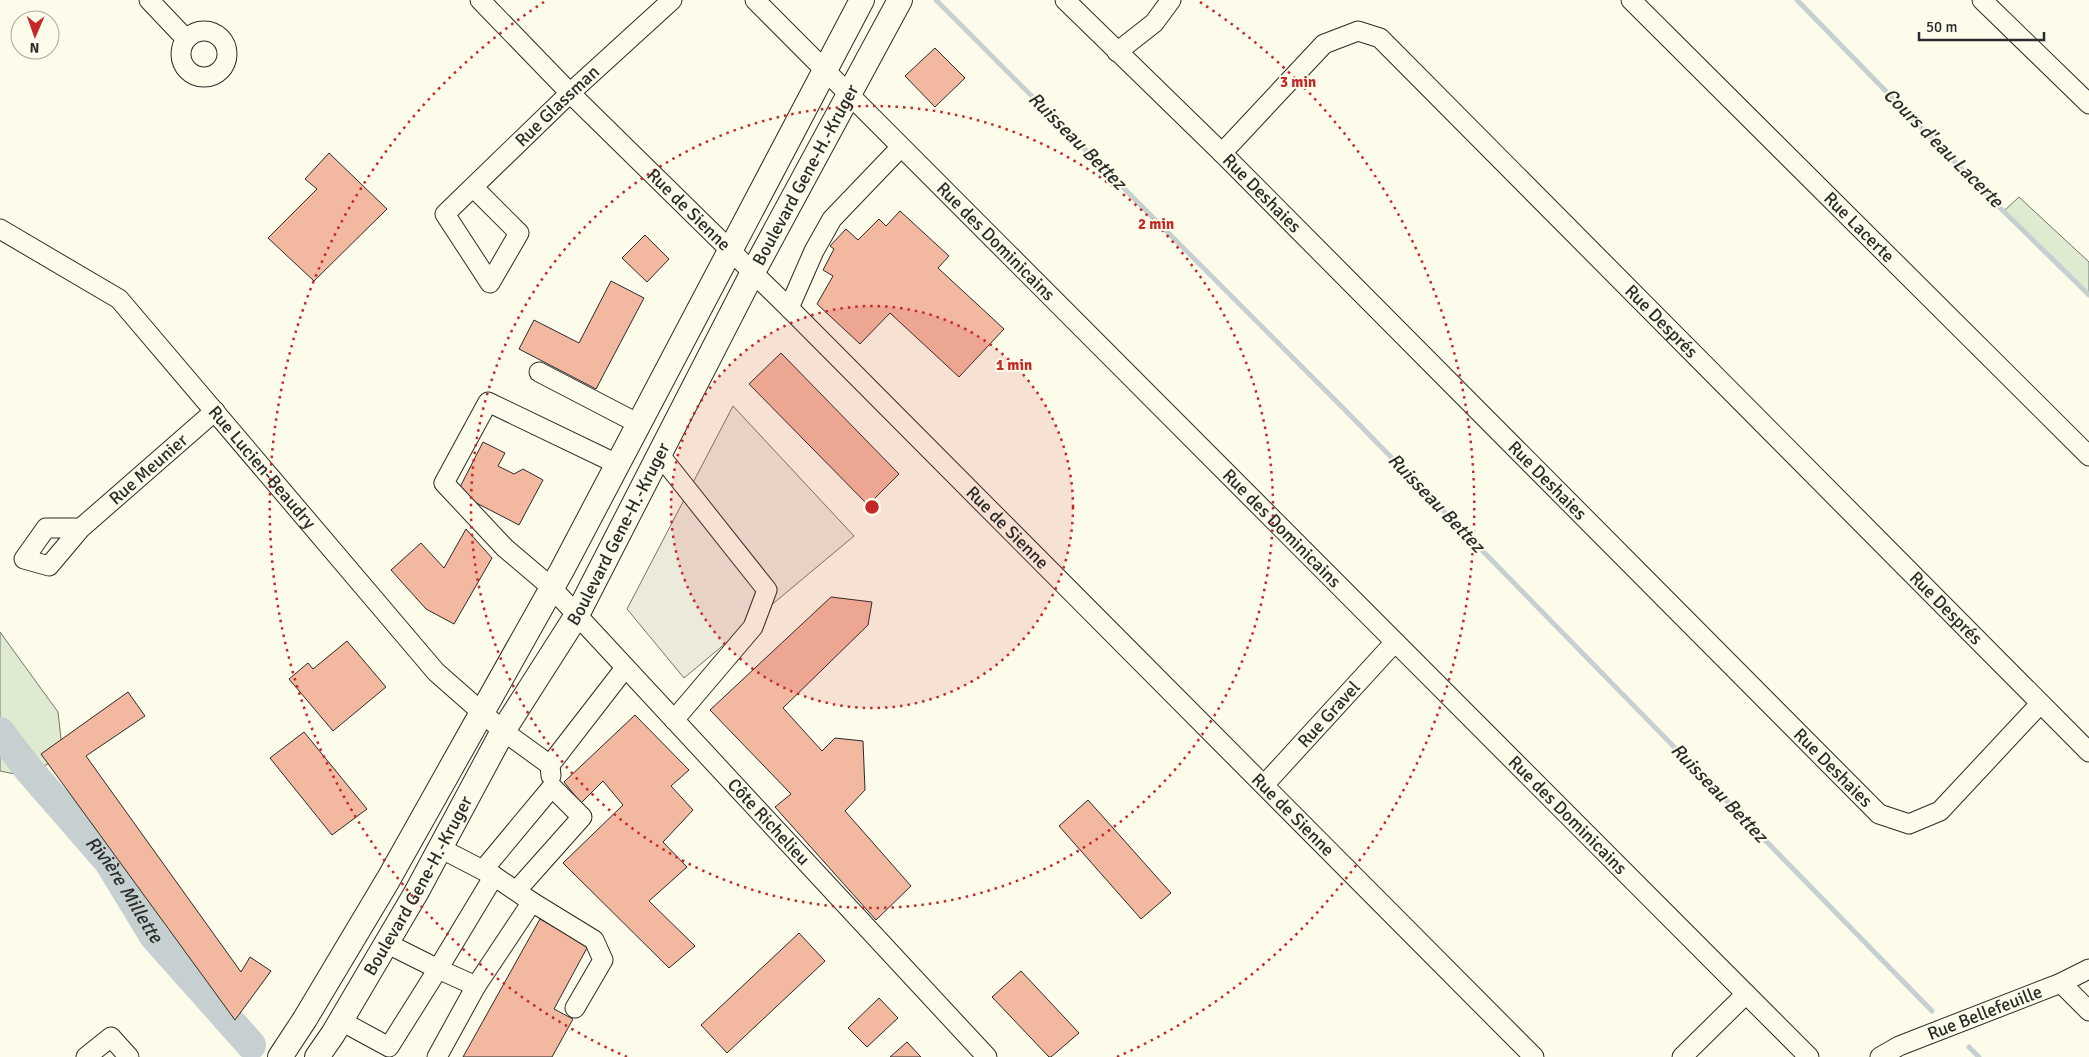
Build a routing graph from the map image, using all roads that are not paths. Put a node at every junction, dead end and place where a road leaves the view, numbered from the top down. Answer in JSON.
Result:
{"nodes":[{"id":1,"x":150,"y":0,"type":"edge"},
{"id":2,"x":480,"y":0,"type":"edge"},
{"id":3,"x":672,"y":0,"type":"edge"},
{"id":4,"x":755,"y":0,"type":"edge"},
{"id":5,"x":862,"y":0,"type":"edge"},
{"id":6,"x":900,"y":0,"type":"edge"},
{"id":7,"x":1065,"y":0,"type":"edge"},
{"id":8,"x":1171,"y":0,"type":"edge"},
{"id":9,"x":1630,"y":0,"type":"edge"},
{"id":10,"x":1982,"y":0,"type":"edge"},
{"id":11,"x":186,"y":39,"type":"dead end"},
{"id":12,"x":1117,"y":52,"type":"junction"},
{"id":13,"x":824,"y":71,"type":"junction"},
{"id":14,"x":570,"y":94,"type":"junction"},
{"id":15,"x":849,"y":95,"type":"junction"},
{"id":16,"x":2089,"y":104,"type":"edge"},
{"id":17,"x":901,"y":147,"type":"junction"},
{"id":18,"x":1222,"y":153,"type":"junction"},
{"id":19,"x":473,"y":187,"type":"junction"},
{"id":20,"x":0,"y":228,"type":"edge"},
{"id":21,"x":730,"y":249,"type":"junction"},
{"id":22,"x":753,"y":272,"type":"junction"},
{"id":23,"x":789,"y":308,"type":"junction"},
{"id":24,"x":539,"y":372,"type":"dead end"},
{"id":25,"x":215,"y":411,"type":"junction"},
{"id":26,"x":638,"y":424,"type":"junction"},
{"id":27,"x":659,"y":454,"type":"junction"},
{"id":28,"x":2089,"y":456,"type":"edge"},
{"id":29,"x":617,"y":464,"type":"junction"},
{"id":30,"x":81,"y":528,"type":"dead end"},
{"id":31,"x":551,"y":587,"type":"junction"},
{"id":32,"x":577,"y":615,"type":"junction"},
{"id":33,"x":1395,"y":642,"type":"junction"},
{"id":34,"x":625,"y":668,"type":"junction"},
{"id":35,"x":2040,"y":704,"type":"junction"},
{"id":36,"x":482,"y":712,"type":"junction"},
{"id":37,"x":674,"y":720,"type":"junction"},
{"id":38,"x":503,"y":731,"type":"junction"},
{"id":39,"x":2089,"y":752,"type":"edge"},
{"id":40,"x":550,"y":765,"type":"junction"},
{"id":41,"x":1264,"y":785,"type":"junction"},
{"id":42,"x":552,"y":787,"type":"junction"},
{"id":43,"x":440,"y":848,"type":"junction"},
{"id":44,"x":489,"y":873,"type":"junction"},
{"id":45,"x":517,"y":890,"type":"junction"},
{"id":46,"x":532,"y":902,"type":"junction"},
{"id":47,"x":386,"y":943,"type":"junction"},
{"id":48,"x":438,"y":969,"type":"junction"},
{"id":49,"x":2089,"y":969,"type":"edge"},
{"id":50,"x":2061,"y":983,"type":"junction"},
{"id":51,"x":476,"y":986,"type":"junction"},
{"id":52,"x":1746,"y":994,"type":"junction"},
{"id":53,"x":575,"y":1008,"type":"dead end"},
{"id":54,"x":2089,"y":1010,"type":"edge"},
{"id":55,"x":341,"y":1021,"type":"junction"},
{"id":56,"x":86,"y":1057,"type":"edge"},
{"id":57,"x":129,"y":1057,"type":"edge"},
{"id":58,"x":280,"y":1057,"type":"edge"},
{"id":59,"x":317,"y":1057,"type":"edge"},
{"id":60,"x":437,"y":1057,"type":"edge"},
{"id":61,"x":987,"y":1057,"type":"edge"},
{"id":62,"x":1534,"y":1057,"type":"edge"},
{"id":63,"x":1682,"y":1057,"type":"edge"},
{"id":64,"x":1809,"y":1057,"type":"edge"},
{"id":65,"x":1880,"y":1057,"type":"edge"}],
"edges":[{"from":1,"to":11,"type":"street"},
{"from":2,"to":14,"type":"street","name":"Rue de Sienne"},
{"from":3,"to":14,"type":"street","name":"Rue Glassman"},
{"from":4,"to":13,"type":"street","name":"Rue des Dominicains"},
{"from":5,"to":13,"type":"main road","name":"Boulevard Gene-H.-Kruger"},
{"from":6,"to":15,"type":"main road","name":"Boulevard Gene-H.-Kruger"},
{"from":7,"to":12,"type":"street","name":"Rue Deshaies"},
{"from":8,"to":12,"type":"street"},
{"from":9,"to":28,"type":"street","name":"Rue Lacerte"},
{"from":10,"to":16,"type":"street"},
{"from":12,"to":18,"type":"street","name":"Rue Deshaies"},
{"from":13,"to":15,"type":"street","name":"Rue des Dominicains"},
{"from":13,"to":21,"type":"main road","name":"Boulevard Gene-H.-Kruger"},
{"from":14,"to":19,"type":"street","name":"Rue Glassman"},
{"from":14,"to":21,"type":"street","name":"Rue de Sienne"},
{"from":15,"to":17,"type":"street","name":"Rue des Dominicains"},
{"from":15,"to":22,"type":"main road","name":"Boulevard Gene-H.-Kruger"},
{"from":17,"to":23,"type":"street"},
{"from":17,"to":33,"type":"street","name":"Rue des Dominicains"},
{"from":18,"to":35,"type":"street","name":"Rue Deshaies"},
{"from":18,"to":35,"type":"street","name":"Rue Després"},
{"from":19,"to":19,"type":"street","name":"Rue Glassman"},
{"from":20,"to":25,"type":"street","name":"Rue Lucien-Beaudry"},
{"from":21,"to":22,"type":"street","name":"Rue de Sienne"},
{"from":21,"to":26,"type":"main road","name":"Boulevard Gene-H.-Kruger"},
{"from":22,"to":23,"type":"street","name":"Rue de Sienne"},
{"from":22,"to":27,"type":"main road","name":"Boulevard Gene-H.-Kruger"},
{"from":23,"to":41,"type":"street","name":"Rue de Sienne"},
{"from":24,"to":26,"type":"street"},
{"from":25,"to":30,"type":"street","name":"Rue Meunier"},
{"from":25,"to":36,"type":"street","name":"Rue Lucien-Beaudry"},
{"from":26,"to":29,"type":"main road","name":"Boulevard Gene-H.-Kruger"},
{"from":27,"to":32,"type":"main road","name":"Boulevard Gene-H.-Kruger"},
{"from":27,"to":37,"type":"street"},
{"from":29,"to":31,"type":"main road","name":"Boulevard Gene-H.-Kruger"},
{"from":29,"to":31,"type":"street","name":"Côte Richelieu"},
{"from":31,"to":32,"type":"street","name":"Côte Richelieu"},
{"from":31,"to":36,"type":"main road","name":"Boulevard Gene-H.-Kruger"},
{"from":32,"to":34,"type":"street","name":"Côte Richelieu"},
{"from":32,"to":38,"type":"main road","name":"Boulevard Gene-H.-Kruger"},
{"from":33,"to":41,"type":"street","name":"Rue Gravel"},
{"from":33,"to":52,"type":"street","name":"Rue des Dominicains"},
{"from":34,"to":37,"type":"street","name":"Côte Richelieu"},
{"from":34,"to":40,"type":"street"},
{"from":35,"to":39,"type":"street","name":"Rue Després"},
{"from":36,"to":38,"type":"street","name":"Rue Lucien-Beaudry"},
{"from":36,"to":58,"type":"main road","name":"Boulevard Gene-H.-Kruger"},
{"from":37,"to":61,"type":"street","name":"Côte Richelieu"},
{"from":38,"to":40,"type":"street","name":"Rue Lucien-Beaudry"},
{"from":38,"to":43,"type":"main road","name":"Boulevard Gene-H.-Kruger"},
{"from":40,"to":42,"type":"street"},
{"from":41,"to":62,"type":"street","name":"Rue de Sienne"},
{"from":42,"to":44,"type":"street"},
{"from":42,"to":45,"type":"street"},
{"from":43,"to":44,"type":"street"},
{"from":43,"to":47,"type":"main road","name":"Boulevard Gene-H.-Kruger"},
{"from":44,"to":45,"type":"street"},
{"from":44,"to":48,"type":"street"},
{"from":45,"to":46,"type":"street"},
{"from":46,"to":51,"type":"street"},
{"from":46,"to":53,"type":"street"},
{"from":47,"to":48,"type":"street"},
{"from":47,"to":55,"type":"main road","name":"Boulevard Gene-H.-Kruger"},
{"from":48,"to":51,"type":"street"},
{"from":48,"to":55,"type":"street"},
{"from":49,"to":50,"type":"street","name":"Rue Bellefeuille"},
{"from":50,"to":54,"type":"street"},
{"from":50,"to":65,"type":"street","name":"Rue Bellefeuille"},
{"from":51,"to":60,"type":"street"},
{"from":52,"to":63,"type":"street"},
{"from":52,"to":64,"type":"street","name":"Rue des Dominicains"},
{"from":55,"to":59,"type":"main road","name":"Boulevard Gene-H.-Kruger"},
{"from":56,"to":57,"type":"street"}]}
